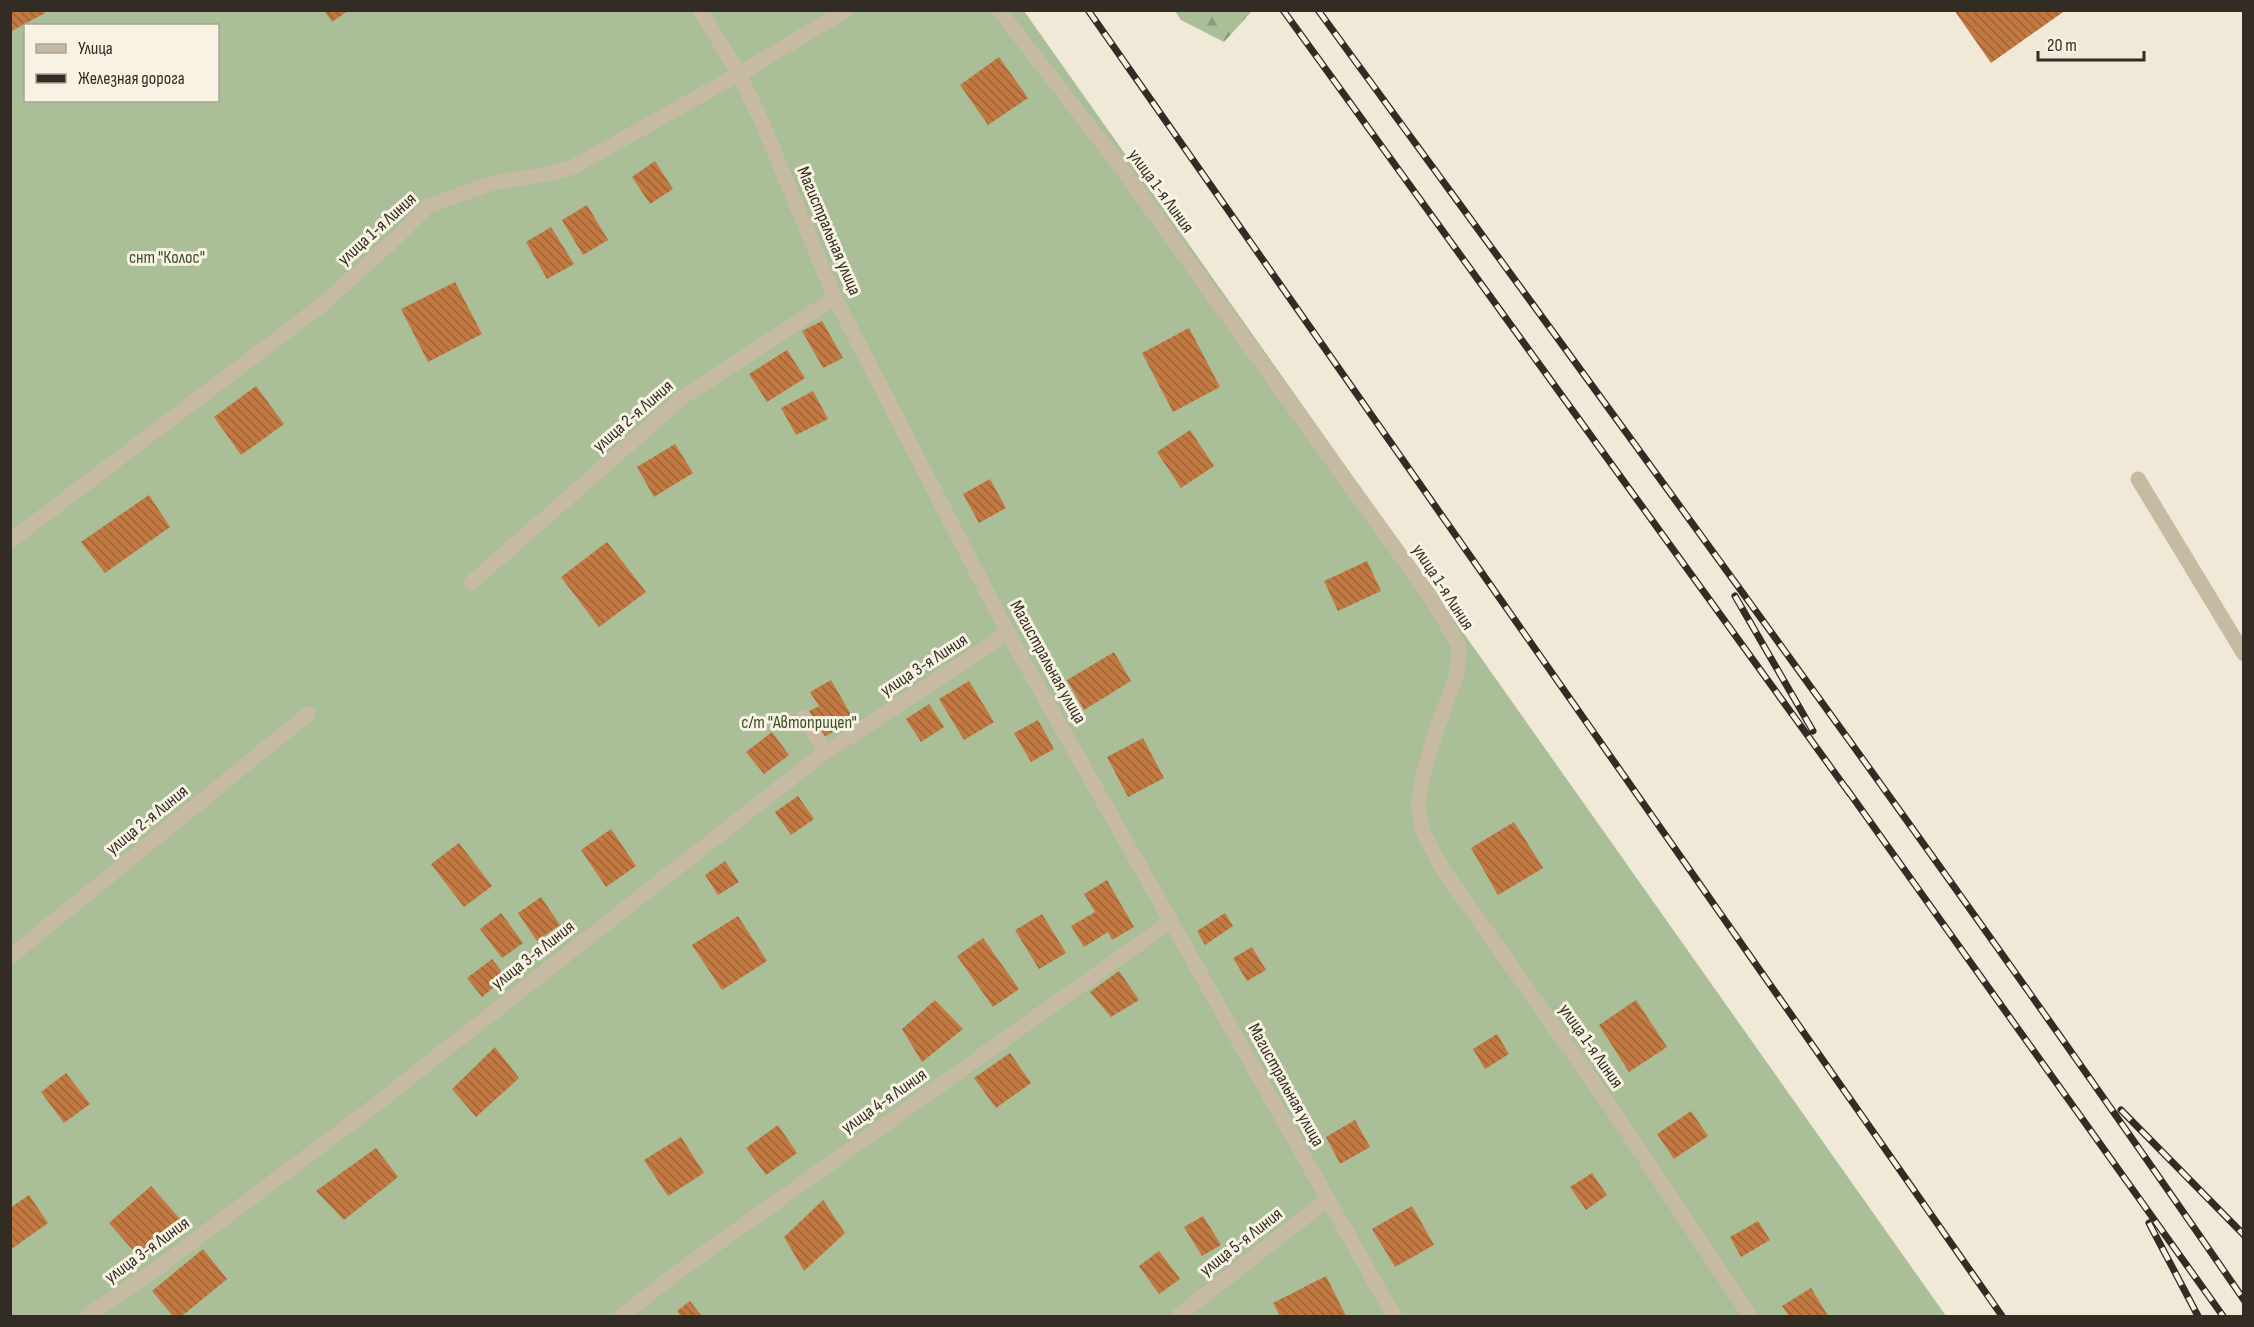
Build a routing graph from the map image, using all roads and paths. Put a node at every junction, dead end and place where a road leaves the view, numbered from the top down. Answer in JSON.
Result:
{"nodes":[{"id":1,"x":700,"y":10,"type":"edge"},
{"id":2,"x":846,"y":10,"type":"edge"},
{"id":3,"x":999,"y":10,"type":"edge"},
{"id":4,"x":740,"y":74,"type":"junction"},
{"id":5,"x":836,"y":298,"type":"junction"},
{"id":6,"x":2138,"y":479,"type":"dead end"},
{"id":7,"x":10,"y":541,"type":"edge"},
{"id":8,"x":471,"y":583,"type":"dead end"},
{"id":9,"x":1008,"y":633,"type":"junction"},
{"id":10,"x":2244,"y":654,"type":"edge"},
{"id":11,"x":308,"y":714,"type":"dead end"},
{"id":12,"x":804,"y":717,"type":"dead end"},
{"id":13,"x":826,"y":752,"type":"junction"},
{"id":14,"x":1171,"y":921,"type":"junction"},
{"id":15,"x":10,"y":957,"type":"edge"},
{"id":16,"x":1328,"y":1198,"type":"junction"},
{"id":17,"x":87,"y":1317,"type":"edge"},
{"id":18,"x":622,"y":1317,"type":"edge"},
{"id":19,"x":1178,"y":1317,"type":"edge"},
{"id":20,"x":1394,"y":1317,"type":"edge"},
{"id":21,"x":1750,"y":1317,"type":"edge"}],
"edges":[{"from":1,"to":4,"type":"street","name":"Магистральная улица"},
{"from":2,"to":4,"type":"street","name":"улица 1-я Линия"},
{"from":3,"to":21,"type":"street","name":"улица 1-я Линия"},
{"from":4,"to":5,"type":"street","name":"Магистральная улица"},
{"from":4,"to":7,"type":"street","name":"улица 1-я Линия"},
{"from":5,"to":8,"type":"street","name":"улица 2-я Линия"},
{"from":5,"to":9,"type":"street","name":"Магистральная улица"},
{"from":6,"to":10,"type":"street"},
{"from":9,"to":13,"type":"street","name":"улица 3-я Линия"},
{"from":9,"to":14,"type":"street","name":"Магистральная улица"},
{"from":11,"to":15,"type":"street","name":"улица 2-я Линия"},
{"from":12,"to":13,"type":"street"},
{"from":13,"to":17,"type":"street","name":"улица 3-я Линия"},
{"from":14,"to":16,"type":"street","name":"Магистральная улица"},
{"from":14,"to":18,"type":"street","name":"улица 4-я Линия"},
{"from":16,"to":19,"type":"street","name":"улица 5-я Линия"},
{"from":16,"to":20,"type":"street","name":"Магистральная улица"}]}
